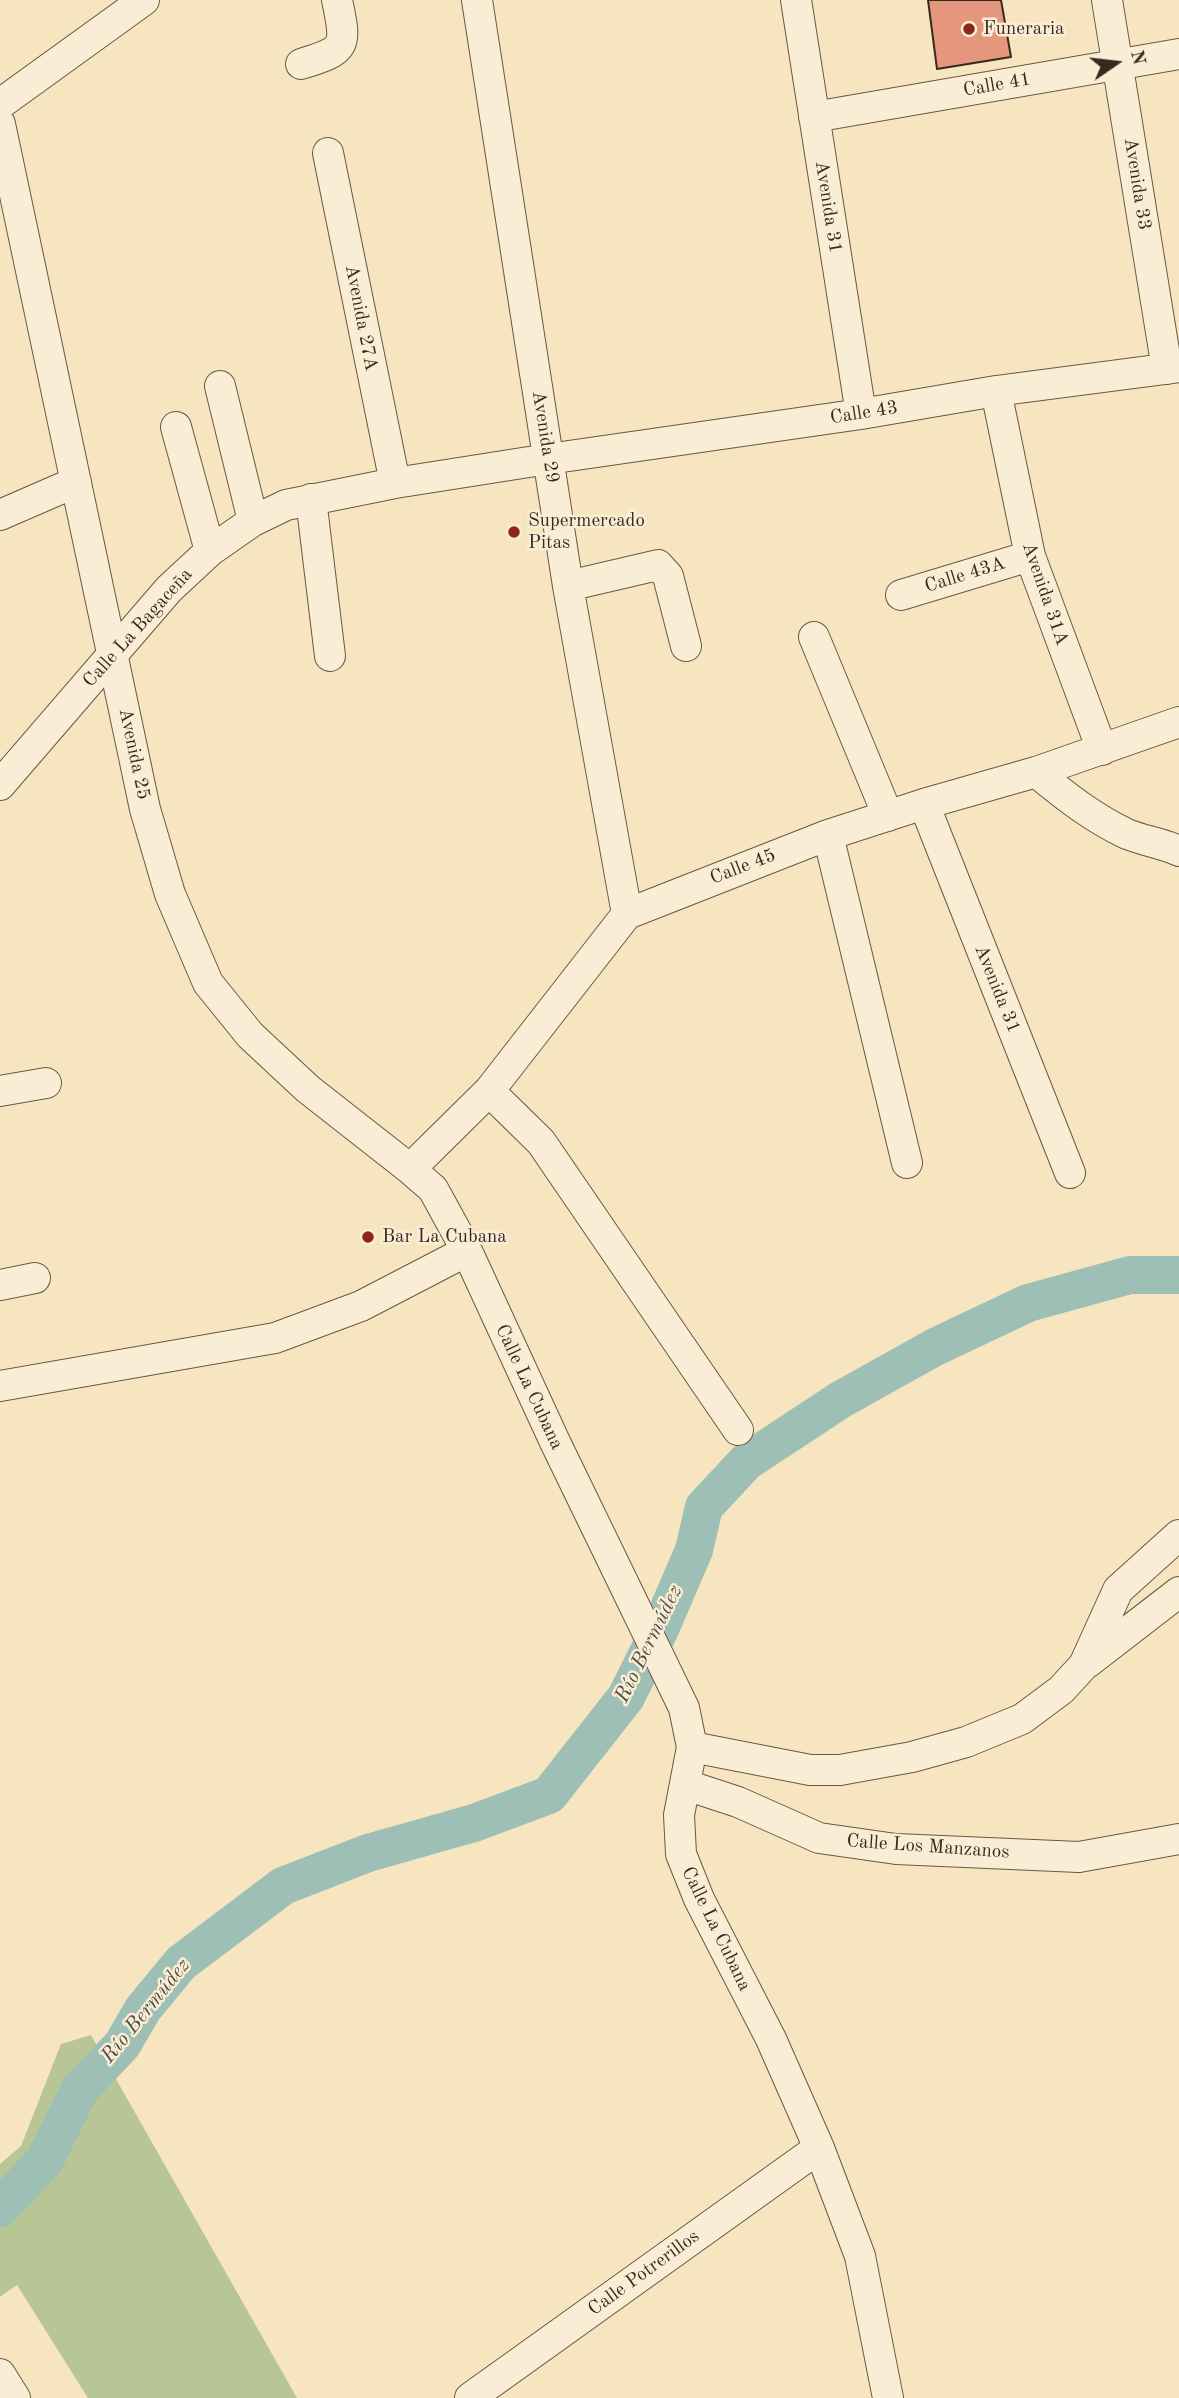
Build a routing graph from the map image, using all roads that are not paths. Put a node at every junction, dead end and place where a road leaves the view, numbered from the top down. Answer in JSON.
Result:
{"nodes":[{"id":1,"x":144,"y":0,"type":"edge"},
{"id":2,"x":337,"y":0,"type":"edge"},
{"id":3,"x":477,"y":0,"type":"edge"},
{"id":4,"x":796,"y":0,"type":"edge"},
{"id":5,"x":1107,"y":0,"type":"edge"},
{"id":6,"x":1179,"y":54,"type":"edge"},
{"id":7,"x":301,"y":64,"type":"dead end"},
{"id":8,"x":1117,"y":64,"type":"junction"},
{"id":9,"x":0,"y":104,"type":"edge"},
{"id":10,"x":814,"y":117,"type":"junction"},
{"id":11,"x":0,"y":124,"type":"edge"},
{"id":12,"x":328,"y":153,"type":"dead end"},
{"id":13,"x":1173,"y":368,"type":"edge"},
{"id":14,"x":220,"y":386,"type":"dead end"},
{"id":15,"x":996,"y":391,"type":"junction"},
{"id":16,"x":861,"y":414,"type":"junction"},
{"id":17,"x":176,"y":427,"type":"dead end"},
{"id":18,"x":548,"y":459,"type":"junction"},
{"id":19,"x":76,"y":482,"type":"junction"},
{"id":20,"x":395,"y":484,"type":"junction"},
{"id":21,"x":311,"y":499,"type":"junction"},
{"id":22,"x":0,"y":515,"type":"edge"},
{"id":23,"x":253,"y":521,"type":"junction"},
{"id":24,"x":210,"y":551,"type":"junction"},
{"id":25,"x":1030,"y":556,"type":"junction"},
{"id":26,"x":568,"y":586,"type":"junction"},
{"id":27,"x":901,"y":595,"type":"dead end"},
{"id":28,"x":814,"y":637,"type":"dead end"},
{"id":29,"x":685,"y":646,"type":"dead end"},
{"id":30,"x":113,"y":656,"type":"junction"},
{"id":31,"x":330,"y":656,"type":"dead end"},
{"id":32,"x":1179,"y":722,"type":"edge"},
{"id":33,"x":1101,"y":750,"type":"junction"},
{"id":34,"x":1036,"y":772,"type":"junction"},
{"id":35,"x":0,"y":785,"type":"edge"},
{"id":36,"x":924,"y":804,"type":"junction"},
{"id":37,"x":888,"y":816,"type":"junction"},
{"id":38,"x":828,"y":835,"type":"junction"},
{"id":39,"x":1179,"y":851,"type":"edge"},
{"id":40,"x":627,"y":914,"type":"junction"},
{"id":41,"x":46,"y":1083,"type":"dead end"},
{"id":42,"x":0,"y":1091,"type":"edge"},
{"id":43,"x":489,"y":1091,"type":"junction"},
{"id":44,"x":907,"y":1163,"type":"dead end"},
{"id":45,"x":410,"y":1169,"type":"junction"},
{"id":46,"x":1070,"y":1173,"type":"dead end"},
{"id":47,"x":467,"y":1251,"type":"junction"},
{"id":48,"x":35,"y":1278,"type":"dead end"},
{"id":49,"x":0,"y":1285,"type":"edge"},
{"id":50,"x":0,"y":1386,"type":"edge"},
{"id":51,"x":738,"y":1430,"type":"dead end"},
{"id":52,"x":1179,"y":1535,"type":"edge"},
{"id":53,"x":1179,"y":1592,"type":"edge"},
{"id":54,"x":1084,"y":1665,"type":"junction"},
{"id":55,"x":692,"y":1747,"type":"junction"},
{"id":56,"x":686,"y":1785,"type":"junction"},
{"id":57,"x":1179,"y":1839,"type":"edge"},
{"id":58,"x":819,"y":2148,"type":"junction"},
{"id":59,"x":0,"y":2374,"type":"edge"},
{"id":60,"x":15,"y":2398,"type":"edge"},
{"id":61,"x":470,"y":2398,"type":"edge"},
{"id":62,"x":888,"y":2398,"type":"edge"}],
"edges":[{"from":1,"to":9,"type":"street"},
{"from":2,"to":7,"type":"street"},
{"from":3,"to":18,"type":"street","name":"Avenida 29"},
{"from":4,"to":10,"type":"street","name":"Avenida 31"},
{"from":5,"to":8,"type":"street","name":"Avenida 33"},
{"from":6,"to":8,"type":"street","name":"Calle 41"},
{"from":8,"to":10,"type":"street","name":"Calle 41"},
{"from":8,"to":13,"type":"street","name":"Avenida 33"},
{"from":10,"to":16,"type":"street","name":"Avenida 31"},
{"from":11,"to":19,"type":"street","name":"Avenida 25"},
{"from":12,"to":20,"type":"street","name":"Avenida 27A"},
{"from":13,"to":15,"type":"street","name":"Calle 43"},
{"from":14,"to":23,"type":"street"},
{"from":15,"to":16,"type":"street","name":"Calle 43"},
{"from":15,"to":25,"type":"street","name":"Avenida 31A"},
{"from":16,"to":18,"type":"street","name":"Calle 43"},
{"from":17,"to":24,"type":"street"},
{"from":18,"to":20,"type":"street","name":"Calle La Bagaceña"},
{"from":18,"to":26,"type":"street","name":"Avenida 29"},
{"from":19,"to":22,"type":"street"},
{"from":19,"to":30,"type":"street","name":"Avenida 25"},
{"from":20,"to":21,"type":"street","name":"Calle La Bagaceña"},
{"from":21,"to":23,"type":"street","name":"Calle La Bagaceña"},
{"from":21,"to":31,"type":"street"},
{"from":23,"to":24,"type":"street","name":"Calle La Bagaceña"},
{"from":24,"to":30,"type":"street","name":"Calle La Bagaceña"},
{"from":25,"to":27,"type":"street","name":"Calle 43A"},
{"from":25,"to":33,"type":"street","name":"Avenida 31A"},
{"from":26,"to":29,"type":"street"},
{"from":26,"to":40,"type":"street","name":"Avenida 29"},
{"from":28,"to":37,"type":"street"},
{"from":30,"to":35,"type":"street","name":"Calle La Bagaceña"},
{"from":30,"to":45,"type":"street","name":"Avenida 25"},
{"from":32,"to":33,"type":"street","name":"Calle 45"},
{"from":33,"to":34,"type":"street","name":"Calle 45"},
{"from":34,"to":36,"type":"street","name":"Calle 45"},
{"from":34,"to":39,"type":"street"},
{"from":36,"to":37,"type":"street","name":"Calle 45"},
{"from":36,"to":46,"type":"street","name":"Avenida 31"},
{"from":37,"to":38,"type":"street","name":"Calle 45"},
{"from":38,"to":40,"type":"street","name":"Calle 45"},
{"from":38,"to":44,"type":"street"},
{"from":40,"to":43,"type":"street"},
{"from":41,"to":42,"type":"street"},
{"from":43,"to":45,"type":"street"},
{"from":43,"to":51,"type":"street"},
{"from":45,"to":47,"type":"street","name":"Calle La Cubana"},
{"from":47,"to":50,"type":"street"},
{"from":47,"to":55,"type":"street","name":"Calle La Cubana"},
{"from":48,"to":49,"type":"street"},
{"from":52,"to":54,"type":"street"},
{"from":53,"to":54,"type":"street"},
{"from":54,"to":55,"type":"street"},
{"from":55,"to":56,"type":"street","name":"Calle La Cubana"},
{"from":56,"to":57,"type":"street","name":"Calle Los Manzanos"},
{"from":56,"to":58,"type":"street","name":"Calle La Cubana"},
{"from":58,"to":61,"type":"street","name":"Calle Potrerillos"},
{"from":58,"to":62,"type":"street","name":"Calle La Cubana"},
{"from":59,"to":60,"type":"street"}]}
